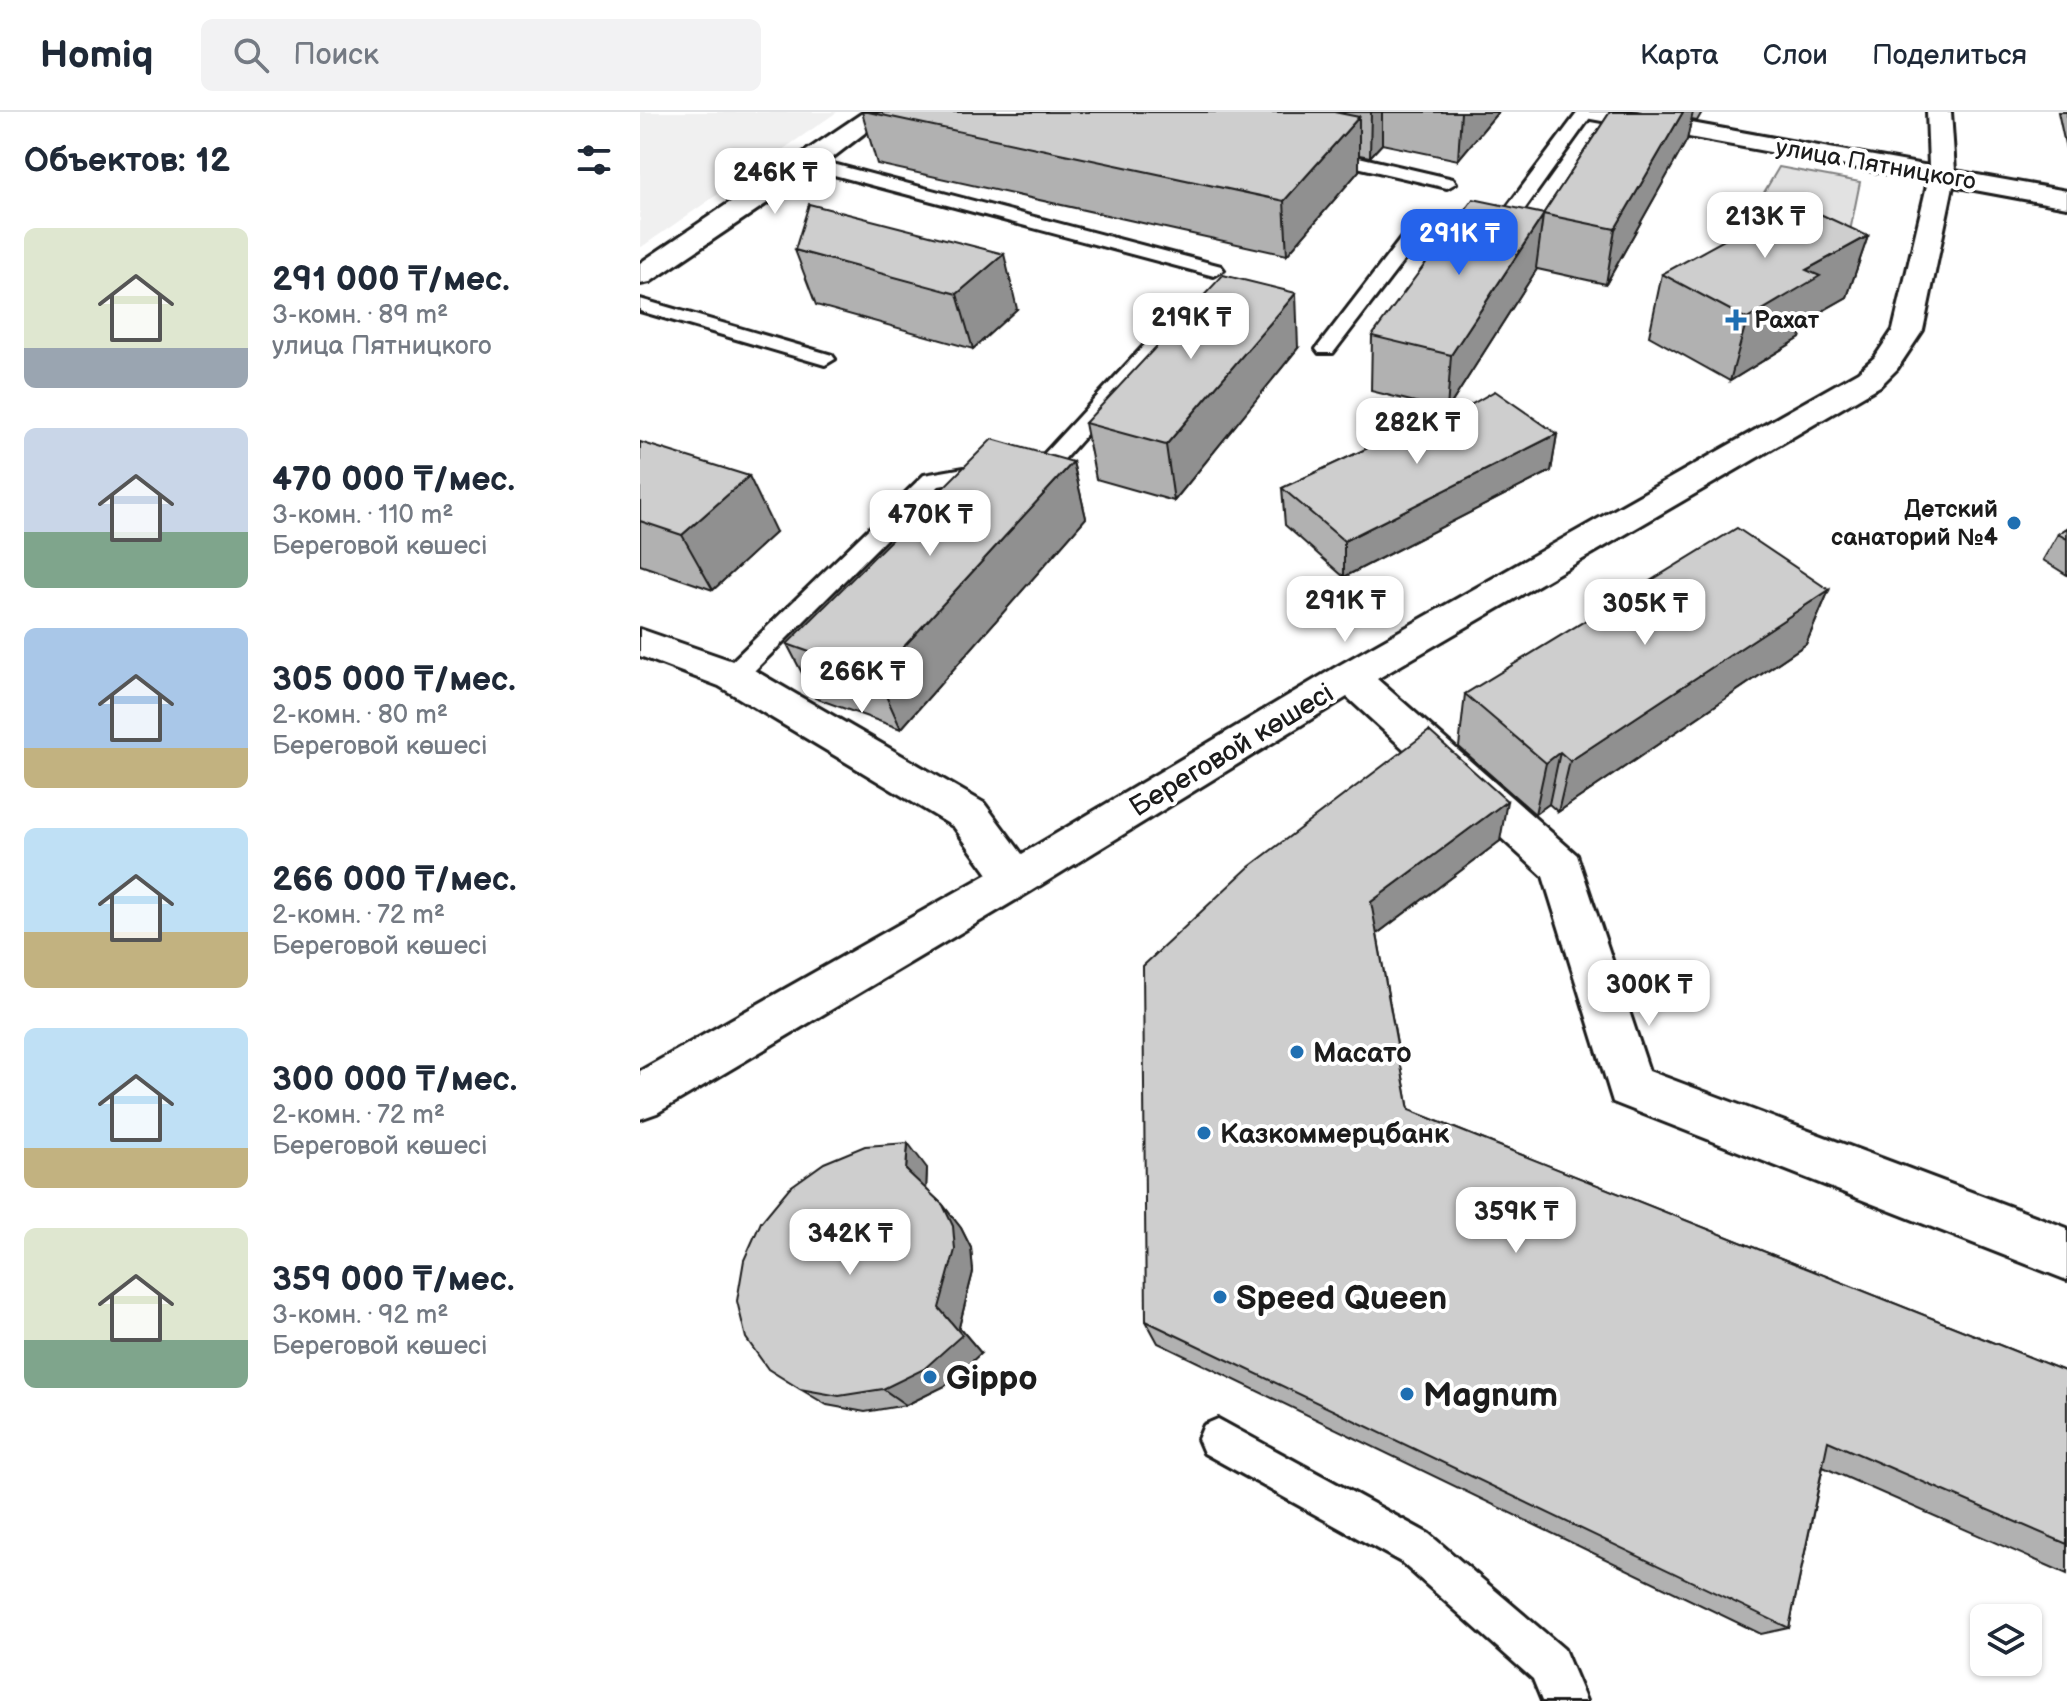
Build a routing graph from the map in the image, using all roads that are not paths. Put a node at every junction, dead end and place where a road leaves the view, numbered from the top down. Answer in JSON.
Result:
{"nodes":[{"id":1,"x":880,"y":112,"type":"edge"},
{"id":2,"x":1588,"y":112,"type":"edge"},
{"id":3,"x":1939,"y":112,"type":"edge"},
{"id":4,"x":1309,"y":151,"type":"edge"},
{"id":5,"x":810,"y":163,"type":"junction"},
{"id":6,"x":1942,"y":176,"type":"junction"},
{"id":7,"x":1447,"y":183,"type":"dead end"},
{"id":8,"x":2067,"y":199,"type":"edge"},
{"id":9,"x":1214,"y":270,"type":"dead end"},
{"id":10,"x":640,"y":276,"type":"edge"},
{"id":11,"x":640,"y":305,"type":"edge"},
{"id":12,"x":1157,"y":343,"type":"edge"},
{"id":13,"x":1326,"y":349,"type":"dead end"},
{"id":14,"x":825,"y":359,"type":"dead end"},
{"id":15,"x":640,"y":642,"type":"edge"},
{"id":16,"x":733,"y":676,"type":"junction"},
{"id":17,"x":1350,"y":677,"type":"junction"},
{"id":18,"x":1016,"y":879,"type":"junction"},
{"id":19,"x":640,"y":1097,"type":"edge"},
{"id":20,"x":2067,"y":1254,"type":"edge"},
{"id":21,"x":1218,"y":1439,"type":"dead end"},
{"id":22,"x":1564,"y":1701,"type":"edge"}],
"edges":[{"from":1,"to":5,"type":"street"},
{"from":2,"to":6,"type":"street","name":"улица Пятницкого"},
{"from":2,"to":13,"type":"lane"},
{"from":3,"to":6,"type":"street","name":"Береговой көшесі"},
{"from":4,"to":7,"type":"lane"},
{"from":5,"to":9,"type":"lane"},
{"from":5,"to":10,"type":"street"},
{"from":6,"to":8,"type":"street","name":"улица Пятницкого"},
{"from":6,"to":17,"type":"street","name":"Береговой көшесі"},
{"from":11,"to":14,"type":"lane"},
{"from":12,"to":16,"type":"lane"},
{"from":15,"to":16,"type":"street"},
{"from":16,"to":18,"type":"street"},
{"from":17,"to":18,"type":"street","name":"Береговой көшесі"},
{"from":17,"to":20,"type":"street"},
{"from":18,"to":19,"type":"street","name":"Береговой көшесі"},
{"from":21,"to":22,"type":"lane"}]}
